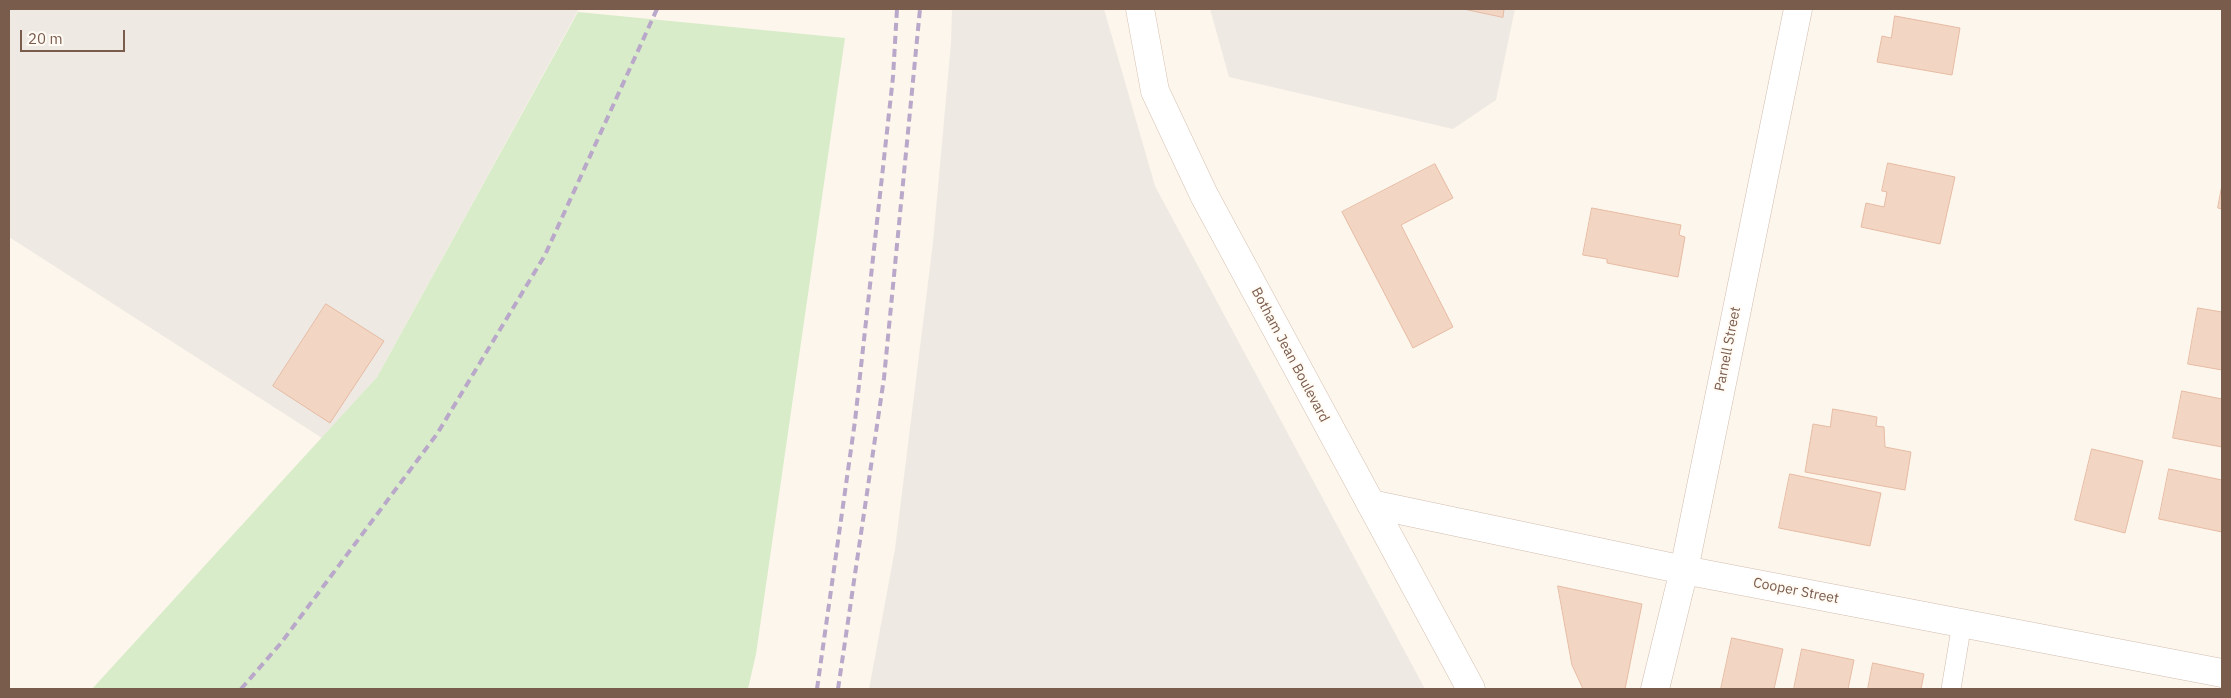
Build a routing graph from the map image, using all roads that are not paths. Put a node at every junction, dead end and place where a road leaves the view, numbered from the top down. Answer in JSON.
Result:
{"nodes":[{"id":1,"x":1140,"y":9,"type":"edge"},
{"id":2,"x":1798,"y":9,"type":"edge"},
{"id":3,"x":1371,"y":504,"type":"junction"},
{"id":4,"x":1684,"y":570,"type":"junction"},
{"id":5,"x":1962,"y":623,"type":"junction"},
{"id":6,"x":2222,"y":673,"type":"edge"},
{"id":7,"x":1471,"y":689,"type":"edge"},
{"id":8,"x":1655,"y":689,"type":"edge"},
{"id":9,"x":1951,"y":689,"type":"edge"}],
"edges":[{"from":1,"to":3,"type":"street","name":"Botham Jean Boulevard"},
{"from":2,"to":4,"type":"street","name":"Parnell Street"},
{"from":3,"to":4,"type":"street","name":"Cooper Street"},
{"from":3,"to":7,"type":"street","name":"Botham Jean Boulevard"},
{"from":4,"to":5,"type":"street","name":"Cooper Street"},
{"from":4,"to":8,"type":"street","name":"Parnell Street"},
{"from":5,"to":6,"type":"street","name":"Cooper Street"},
{"from":5,"to":9,"type":"lane"}]}
